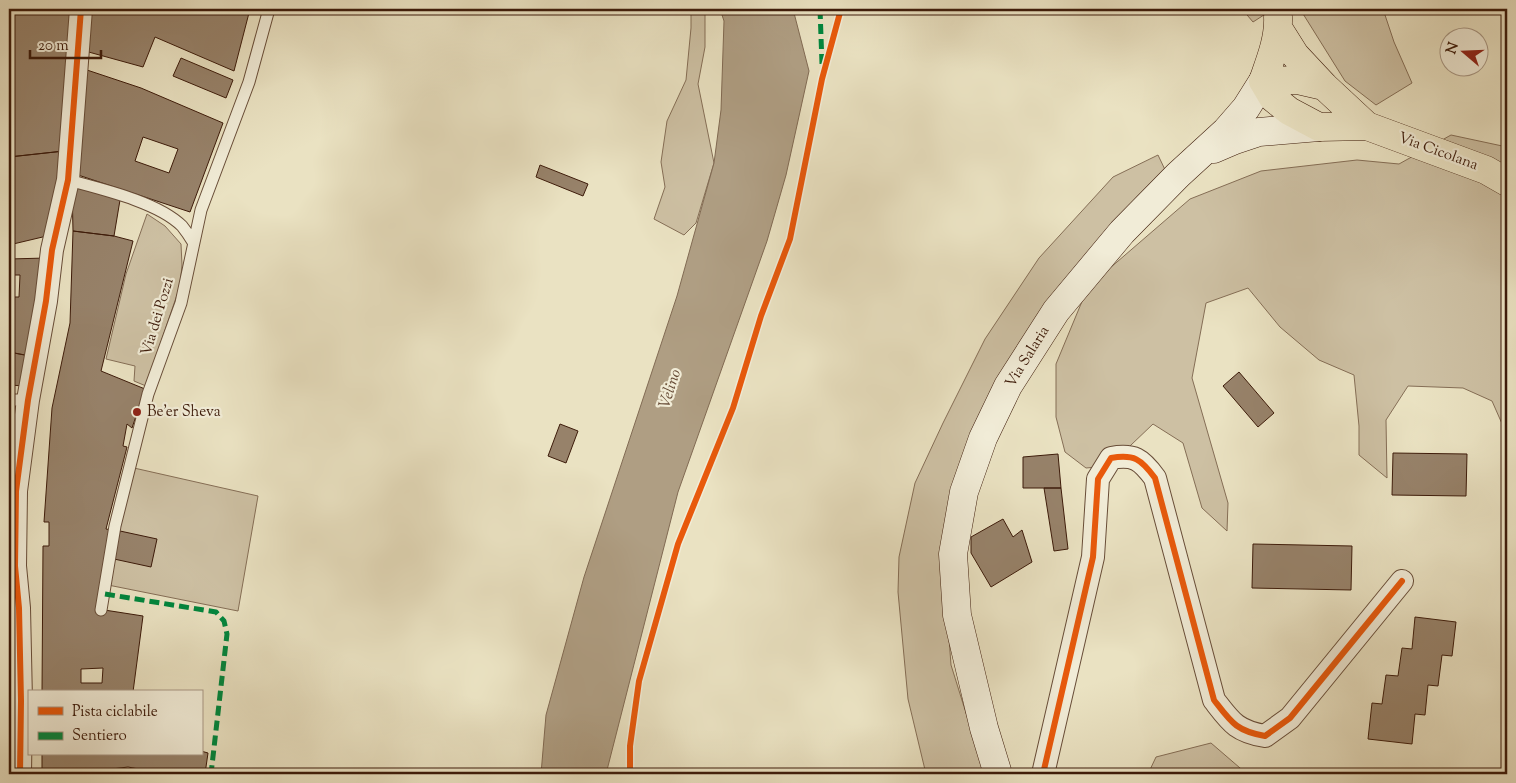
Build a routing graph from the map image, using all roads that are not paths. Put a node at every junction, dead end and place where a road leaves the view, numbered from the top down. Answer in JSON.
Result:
{"nodes":[{"id":1,"x":81,"y":9,"type":"edge"},
{"id":2,"x":269,"y":9,"type":"edge"},
{"id":3,"x":1278,"y":18,"type":"edge"},
{"id":4,"x":1263,"y":81,"type":"junction"},
{"id":5,"x":1324,"y":86,"type":"junction"},
{"id":6,"x":1368,"y":126,"type":"junction"},
{"id":7,"x":1319,"y":127,"type":"junction"},
{"id":8,"x":1199,"y":156,"type":"junction"},
{"id":9,"x":68,"y":180,"type":"junction"},
{"id":10,"x":1507,"y":182,"type":"edge"},
{"id":11,"x":193,"y":242,"type":"junction"},
{"id":12,"x":18,"y":400,"type":"edge"},
{"id":13,"x":1402,"y":581,"type":"dead end"},
{"id":14,"x":101,"y":610,"type":"dead end"},
{"id":15,"x":20,"y":774,"type":"edge"},
{"id":16,"x":998,"y":774,"type":"edge"},
{"id":17,"x":1043,"y":774,"type":"edge"}],
"edges":[{"from":1,"to":9,"type":"street"},
{"from":2,"to":11,"type":"lane","name":"Via dei Pozzi"},
{"from":3,"to":4,"type":"main road","name":"Via Salaria"},
{"from":3,"to":5,"type":"main road"},
{"from":4,"to":5,"type":"main road"},
{"from":4,"to":7,"type":"main road"},
{"from":4,"to":8,"type":"main road","name":"Via Salaria"},
{"from":5,"to":6,"type":"main road"},
{"from":6,"to":7,"type":"main road"},
{"from":6,"to":10,"type":"main road","name":"Via Cicolana"},
{"from":7,"to":8,"type":"main road"},
{"from":8,"to":16,"type":"main road","name":"Via Salaria"},
{"from":9,"to":11,"type":"lane"},
{"from":9,"to":12,"type":"street"},
{"from":11,"to":14,"type":"lane","name":"Via dei Pozzi"},
{"from":12,"to":15,"type":"street"},
{"from":13,"to":17,"type":"street"}]}
